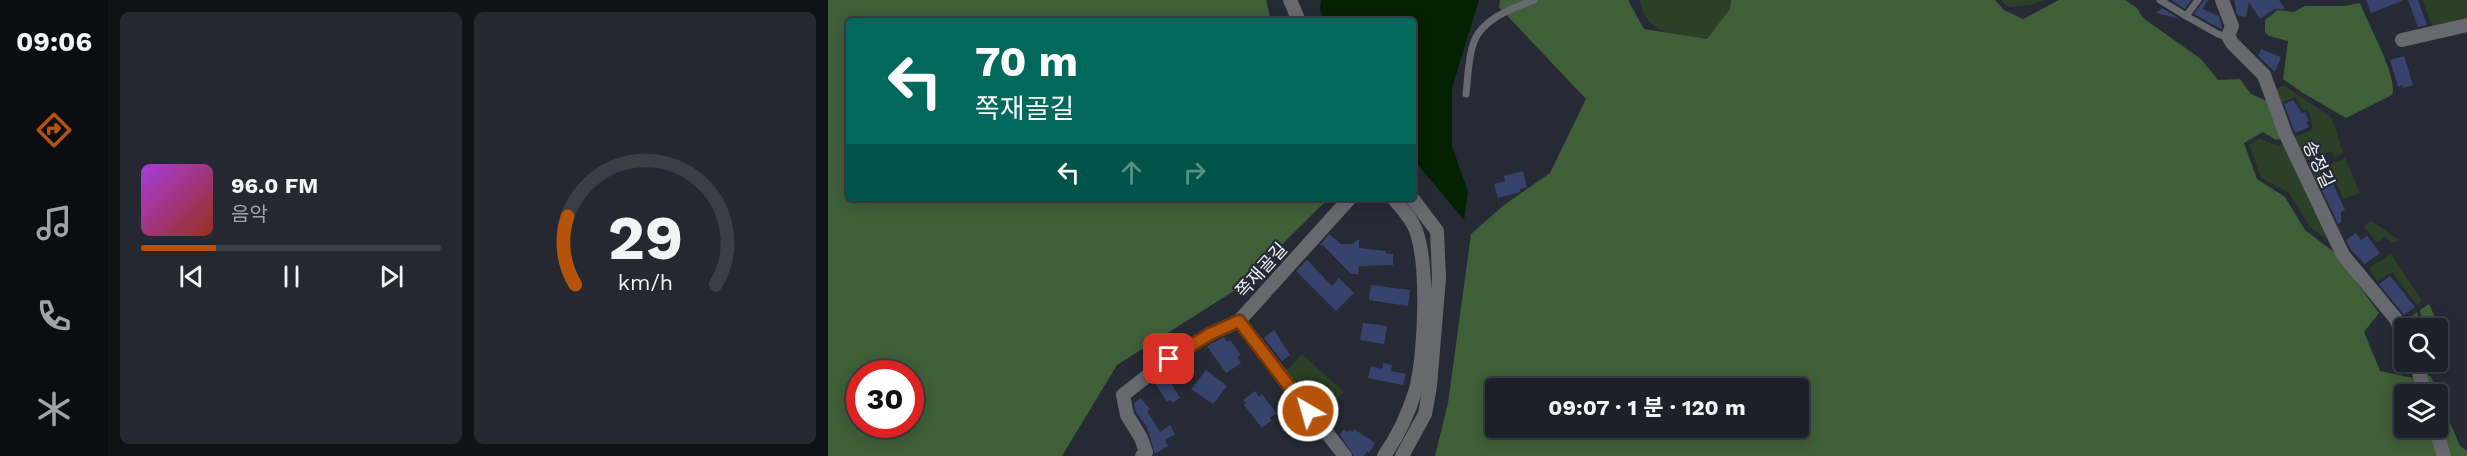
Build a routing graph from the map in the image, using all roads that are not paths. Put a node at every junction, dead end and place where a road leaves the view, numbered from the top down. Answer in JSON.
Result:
{"nodes":[{"id":1,"x":1290,"y":0,"type":"edge"},
{"id":2,"x":1534,"y":0,"type":"edge"},
{"id":3,"x":2160,"y":0,"type":"edge"},
{"id":4,"x":2198,"y":0,"type":"edge"},
{"id":5,"x":2222,"y":0,"type":"edge"},
{"id":6,"x":2186,"y":16,"type":"junction"},
{"id":7,"x":1298,"y":18,"type":"edge"},
{"id":8,"x":2467,"y":25,"type":"edge"},
{"id":9,"x":2229,"y":38,"type":"junction"},
{"id":10,"x":2402,"y":40,"type":"dead end"},
{"id":11,"x":1466,"y":94,"type":"dead end"},
{"id":12,"x":1347,"y":201,"type":"edge"},
{"id":13,"x":1395,"y":201,"type":"edge"},
{"id":14,"x":1415,"y":201,"type":"edge"},
{"id":15,"x":2394,"y":318,"type":"edge"},
{"id":16,"x":1239,"y":321,"type":"junction"},
{"id":17,"x":2439,"y":438,"type":"edge"},
{"id":18,"x":1142,"y":456,"type":"edge"},
{"id":19,"x":1345,"y":456,"type":"edge"},
{"id":20,"x":1384,"y":456,"type":"edge"},
{"id":21,"x":1402,"y":456,"type":"edge"},
{"id":22,"x":2445,"y":456,"type":"edge"}],
"edges":[{"from":1,"to":7,"type":"street"},
{"from":2,"to":11,"type":"lane"},
{"from":3,"to":6,"type":"lane"},
{"from":4,"to":6,"type":"lane"},
{"from":5,"to":9,"type":"street"},
{"from":6,"to":9,"type":"lane"},
{"from":8,"to":10,"type":"street"},
{"from":9,"to":15,"type":"street","name":"송정길"},
{"from":12,"to":16,"type":"street","name":"쪽재골길"},
{"from":13,"to":20,"type":"street"},
{"from":14,"to":21,"type":"street"},
{"from":16,"to":18,"type":"street","name":"쪽재골길"},
{"from":16,"to":19,"type":"street"},
{"from":17,"to":22,"type":"street"}]}
